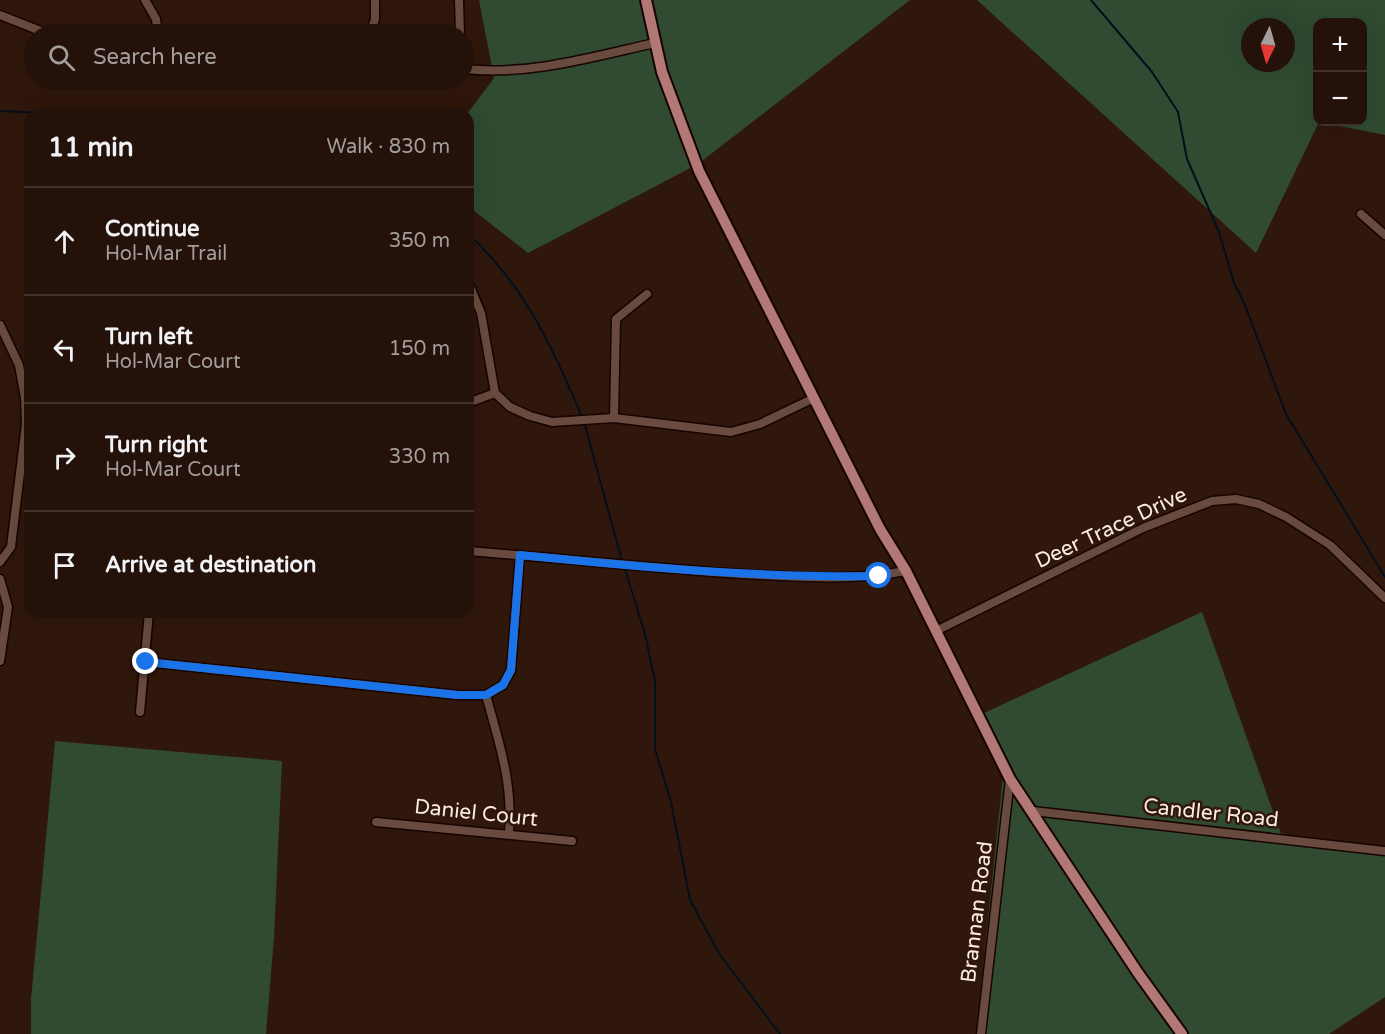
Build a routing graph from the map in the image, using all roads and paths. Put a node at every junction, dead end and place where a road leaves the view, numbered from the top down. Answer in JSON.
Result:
{"nodes":[{"id":1,"x":145,"y":0,"type":"edge"},
{"id":2,"x":375,"y":0,"type":"edge"},
{"id":3,"x":459,"y":0,"type":"edge"},
{"id":4,"x":646,"y":0,"type":"edge"},
{"id":5,"x":0,"y":15,"type":"edge"},
{"id":6,"x":24,"y":24,"type":"edge"},
{"id":7,"x":157,"y":24,"type":"edge"},
{"id":8,"x":373,"y":24,"type":"edge"},
{"id":9,"x":460,"y":24,"type":"edge"},
{"id":10,"x":655,"y":43,"type":"junction"},
{"id":11,"x":474,"y":69,"type":"edge"},
{"id":12,"x":1361,"y":214,"type":"dead end"},
{"id":13,"x":1385,"y":235,"type":"edge"},
{"id":14,"x":647,"y":294,"type":"dead end"},
{"id":15,"x":474,"y":295,"type":"edge"},
{"id":16,"x":0,"y":325,"type":"edge"},
{"id":17,"x":24,"y":380,"type":"edge"},
{"id":18,"x":495,"y":393,"type":"junction"},
{"id":19,"x":814,"y":398,"type":"junction"},
{"id":20,"x":474,"y":401,"type":"edge"},
{"id":21,"x":614,"y":418,"type":"junction"},
{"id":22,"x":24,"y":442,"type":"edge"},
{"id":23,"x":474,"y":551,"type":"edge"},
{"id":24,"x":520,"y":555,"type":"junction"},
{"id":25,"x":0,"y":562,"type":"edge"},
{"id":26,"x":906,"y":571,"type":"junction"},
{"id":27,"x":0,"y":579,"type":"edge"},
{"id":28,"x":1385,"y":598,"type":"edge"},
{"id":29,"x":149,"y":618,"type":"edge"},
{"id":30,"x":936,"y":631,"type":"junction"},
{"id":31,"x":0,"y":661,"type":"edge"},
{"id":32,"x":146,"y":662,"type":"junction"},
{"id":33,"x":486,"y":695,"type":"junction"},
{"id":34,"x":141,"y":712,"type":"dead end"},
{"id":35,"x":1010,"y":778,"type":"junction"},
{"id":36,"x":1033,"y":812,"type":"junction"},
{"id":37,"x":376,"y":822,"type":"dead end"},
{"id":38,"x":509,"y":833,"type":"junction"},
{"id":39,"x":572,"y":841,"type":"dead end"},
{"id":40,"x":1385,"y":850,"type":"edge"},
{"id":41,"x":981,"y":1034,"type":"edge"},
{"id":42,"x":1182,"y":1034,"type":"edge"}],
"edges":[{"from":1,"to":7,"type":"street"},
{"from":2,"to":8,"type":"street"},
{"from":3,"to":9,"type":"street"},
{"from":4,"to":10,"type":"main road"},
{"from":5,"to":6,"type":"street"},
{"from":10,"to":11,"type":"street"},
{"from":10,"to":19,"type":"main road"},
{"from":12,"to":13,"type":"street"},
{"from":14,"to":21,"type":"street"},
{"from":15,"to":18,"type":"street"},
{"from":16,"to":17,"type":"street"},
{"from":18,"to":20,"type":"street"},
{"from":18,"to":21,"type":"street"},
{"from":19,"to":21,"type":"street"},
{"from":19,"to":26,"type":"main road"},
{"from":22,"to":25,"type":"street"},
{"from":23,"to":24,"type":"street"},
{"from":24,"to":26,"type":"street"},
{"from":24,"to":33,"type":"street"},
{"from":26,"to":30,"type":"main road"},
{"from":27,"to":31,"type":"street"},
{"from":28,"to":30,"type":"street","name":"Deer Trace Drive"},
{"from":29,"to":32,"type":"street"},
{"from":30,"to":35,"type":"main road"},
{"from":32,"to":33,"type":"street"},
{"from":32,"to":34,"type":"street"},
{"from":33,"to":38,"type":"street"},
{"from":35,"to":36,"type":"main road"},
{"from":35,"to":41,"type":"street","name":"Brannan Road"},
{"from":36,"to":40,"type":"street","name":"Candler Road"},
{"from":36,"to":42,"type":"main road"},
{"from":37,"to":38,"type":"street","name":"Daniel Court"},
{"from":38,"to":39,"type":"street","name":"Daniel Court"}]}
